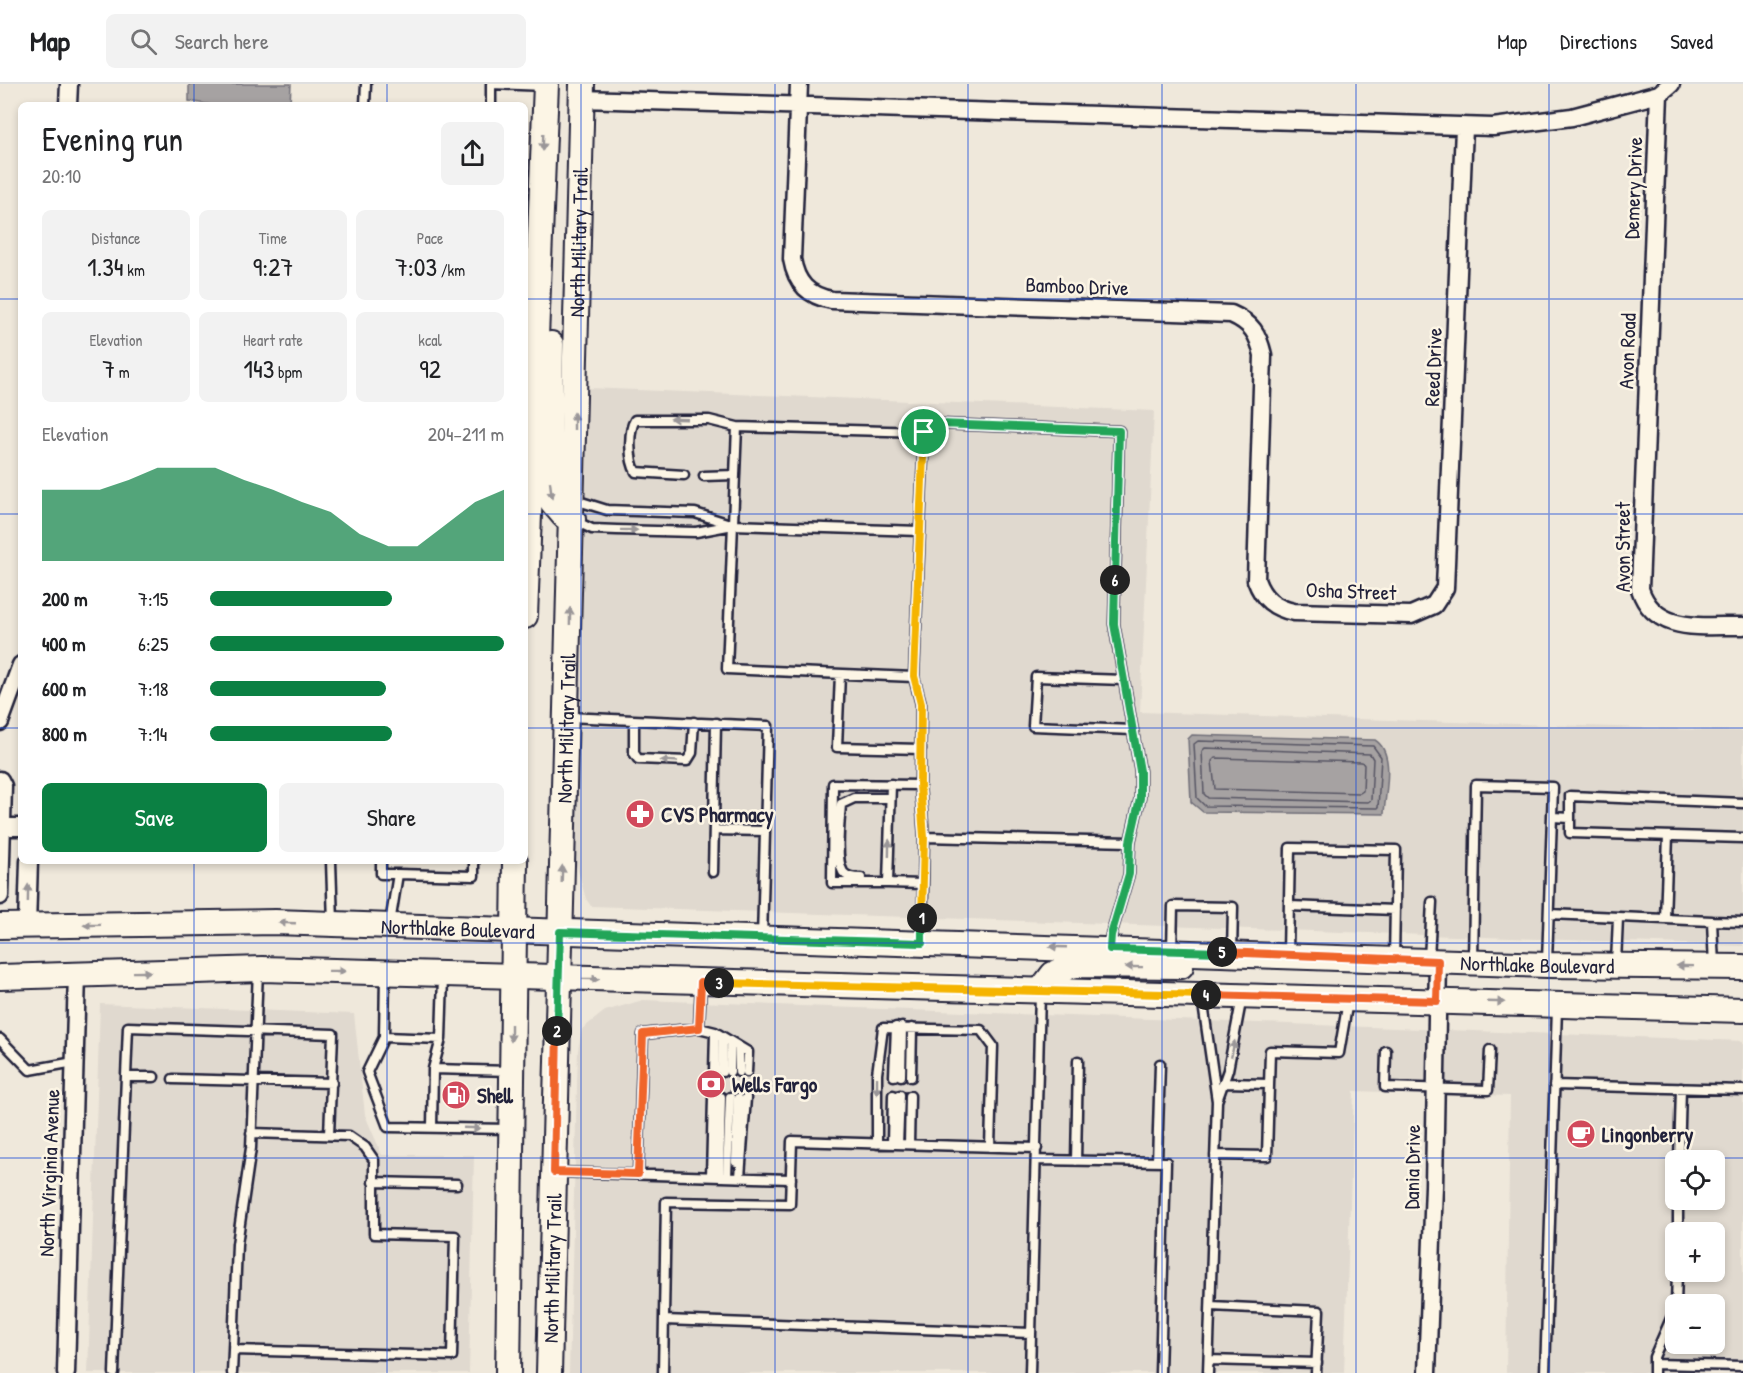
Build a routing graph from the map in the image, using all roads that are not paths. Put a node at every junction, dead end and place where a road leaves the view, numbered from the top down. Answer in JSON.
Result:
{"nodes":[{"id":1,"x":69,"y":84,"type":"edge"},
{"id":2,"x":366,"y":84,"type":"edge"},
{"id":3,"x":492,"y":84,"type":"edge"},
{"id":4,"x":799,"y":84,"type":"edge"},
{"id":5,"x":546,"y":85,"type":"edge"},
{"id":6,"x":578,"y":89,"type":"edge"},
{"id":7,"x":1665,"y":89,"type":"edge"},
{"id":8,"x":68,"y":102,"type":"edge"},
{"id":9,"x":365,"y":102,"type":"edge"},
{"id":10,"x":491,"y":102,"type":"edge"},
{"id":11,"x":798,"y":106,"type":"junction"},
{"id":12,"x":1464,"y":128,"type":"junction"},
{"id":13,"x":536,"y":274,"type":"junction"},
{"id":14,"x":1652,"y":283,"type":"joint"},
{"id":15,"x":574,"y":329,"type":"junction"},
{"id":16,"x":1646,"y":421,"type":"joint"},
{"id":17,"x":737,"y":427,"type":"junction"},
{"id":18,"x":924,"y":432,"type":"junction"},
{"id":19,"x":528,"y":476,"type":"edge"},
{"id":20,"x":684,"y":476,"type":"dead end"},
{"id":21,"x":704,"y":476,"type":"dead end"},
{"id":22,"x":735,"y":476,"type":"junction"},
{"id":23,"x":573,"y":509,"type":"junction"},
{"id":24,"x":733,"y":525,"type":"junction"},
{"id":25,"x":920,"y":531,"type":"junction"},
{"id":26,"x":1268,"y":601,"type":"joint"},
{"id":27,"x":1434,"y":605,"type":"joint"},
{"id":28,"x":1743,"y":626,"type":"edge"},
{"id":29,"x":18,"y":673,"type":"edge"},
{"id":30,"x":840,"y":674,"type":"junction"},
{"id":31,"x":914,"y":676,"type":"junction"},
{"id":32,"x":1124,"y":680,"type":"junction"},
{"id":33,"x":567,"y":717,"type":"junction"},
{"id":34,"x":634,"y":720,"type":"junction"},
{"id":35,"x":0,"y":722,"type":"edge"},
{"id":36,"x":694,"y":722,"type":"junction"},
{"id":37,"x":716,"y":723,"type":"junction"},
{"id":38,"x":1133,"y":730,"type":"junction"},
{"id":39,"x":921,"y":749,"type":"junction"},
{"id":40,"x":0,"y":780,"type":"edge"},
{"id":41,"x":891,"y":784,"type":"junction"},
{"id":42,"x":920,"y":785,"type":"junction"},
{"id":43,"x":890,"y":798,"type":"junction"},
{"id":44,"x":1743,"y":803,"type":"edge"},
{"id":45,"x":1553,"y":817,"type":"junction"},
{"id":46,"x":1570,"y":818,"type":"junction"},
{"id":47,"x":1,"y":827,"type":"edge"},
{"id":48,"x":18,"y":827,"type":"edge"},
{"id":49,"x":714,"y":830,"type":"junction"},
{"id":50,"x":765,"y":831,"type":"junction"},
{"id":51,"x":1668,"y":836,"type":"junction"},
{"id":52,"x":924,"y":837,"type":"junction"},
{"id":53,"x":1743,"y":838,"type":"edge"},
{"id":54,"x":1130,"y":842,"type":"junction"},
{"id":55,"x":29,"y":864,"type":"edge"},
{"id":56,"x":331,"y":864,"type":"edge"},
{"id":57,"x":381,"y":864,"type":"edge"},
{"id":58,"x":474,"y":864,"type":"edge"},
{"id":59,"x":516,"y":864,"type":"edge"},
{"id":60,"x":713,"y":872,"type":"dead end"},
{"id":61,"x":398,"y":874,"type":"junction"},
{"id":62,"x":870,"y":883,"type":"junction"},
{"id":63,"x":888,"y":883,"type":"junction"},
{"id":64,"x":923,"y":884,"type":"junction"},
{"id":65,"x":0,"y":896,"type":"edge"},
{"id":66,"x":1432,"y":902,"type":"dead end"},
{"id":67,"x":1289,"y":906,"type":"junction"},
{"id":68,"x":1395,"y":909,"type":"junction"},
{"id":69,"x":1549,"y":914,"type":"junction"},
{"id":70,"x":1618,"y":918,"type":"junction"},
{"id":71,"x":1665,"y":920,"type":"junction"},
{"id":72,"x":1712,"y":921,"type":"junction"},
{"id":73,"x":1743,"y":922,"type":"edge"},
{"id":74,"x":333,"y":924,"type":"junction"},
{"id":75,"x":0,"y":926,"type":"edge"},
{"id":76,"x":27,"y":926,"type":"junction"},
{"id":77,"x":389,"y":927,"type":"junction"},
{"id":78,"x":513,"y":929,"type":"junction"},
{"id":79,"x":560,"y":932,"type":"junction"},
{"id":80,"x":762,"y":938,"type":"junction"},
{"id":81,"x":922,"y":943,"type":"junction"},
{"id":82,"x":1110,"y":949,"type":"junction"},
{"id":83,"x":1172,"y":951,"type":"junction"},
{"id":84,"x":1232,"y":953,"type":"junction"},
{"id":85,"x":1288,"y":955,"type":"junction"},
{"id":86,"x":1394,"y":959,"type":"junction"},
{"id":87,"x":1433,"y":961,"type":"junction"},
{"id":88,"x":1473,"y":962,"type":"junction"},
{"id":89,"x":1547,"y":964,"type":"junction"},
{"id":90,"x":1616,"y":965,"type":"junction"},
{"id":91,"x":1714,"y":966,"type":"junction"},
{"id":92,"x":1743,"y":967,"type":"edge"},
{"id":93,"x":258,"y":969,"type":"junction"},
{"id":94,"x":385,"y":972,"type":"junction"},
{"id":95,"x":443,"y":973,"type":"junction"},
{"id":96,"x":76,"y":974,"type":"junction"},
{"id":97,"x":512,"y":975,"type":"junction"},
{"id":98,"x":0,"y":977,"type":"edge"},
{"id":99,"x":559,"y":978,"type":"junction"},
{"id":100,"x":701,"y":982,"type":"junction"},
{"id":101,"x":1040,"y":991,"type":"junction"},
{"id":102,"x":1202,"y":995,"type":"junction"},
{"id":103,"x":1242,"y":996,"type":"junction"},
{"id":104,"x":1348,"y":999,"type":"junction"},
{"id":105,"x":1437,"y":1001,"type":"junction"},
{"id":106,"x":1557,"y":1004,"type":"junction"},
{"id":107,"x":1743,"y":1010,"type":"edge"},
{"id":108,"x":899,"y":1027,"type":"junction"},
{"id":109,"x":699,"y":1028,"type":"junction"},
{"id":110,"x":912,"y":1028,"type":"junction"},
{"id":111,"x":255,"y":1031,"type":"junction"},
{"id":112,"x":719,"y":1034,"type":"junction"},
{"id":113,"x":384,"y":1037,"type":"junction"},
{"id":114,"x":0,"y":1039,"type":"edge"},
{"id":115,"x":441,"y":1039,"type":"junction"},
{"id":116,"x":731,"y":1042,"type":"junction"},
{"id":117,"x":740,"y":1047,"type":"junction"},
{"id":118,"x":1490,"y":1050,"type":"dead end"},
{"id":119,"x":1386,"y":1051,"type":"dead end"},
{"id":120,"x":1078,"y":1061,"type":"dead end"},
{"id":121,"x":74,"y":1062,"type":"junction"},
{"id":122,"x":1160,"y":1064,"type":"dead end"},
{"id":123,"x":433,"y":1069,"type":"junction"},
{"id":124,"x":511,"y":1071,"type":"junction"},
{"id":125,"x":730,"y":1072,"type":"junction"},
{"id":126,"x":897,"y":1076,"type":"dead end"},
{"id":127,"x":126,"y":1077,"type":"junction"},
{"id":128,"x":154,"y":1077,"type":"dead end"},
{"id":129,"x":911,"y":1077,"type":"dead end"},
{"id":130,"x":173,"y":1079,"type":"dead end"},
{"id":131,"x":253,"y":1080,"type":"junction"},
{"id":132,"x":332,"y":1083,"type":"junction"},
{"id":133,"x":1224,"y":1083,"type":"junction"},
{"id":134,"x":1269,"y":1084,"type":"junction"},
{"id":135,"x":1554,"y":1085,"type":"junction"},
{"id":136,"x":1436,"y":1088,"type":"junction"},
{"id":137,"x":1681,"y":1088,"type":"junction"},
{"id":138,"x":1743,"y":1090,"type":"edge"},
{"id":139,"x":896,"y":1095,"type":"dead end"},
{"id":140,"x":910,"y":1096,"type":"dead end"},
{"id":141,"x":730,"y":1098,"type":"junction"},
{"id":142,"x":1217,"y":1101,"type":"junction"},
{"id":143,"x":432,"y":1127,"type":"junction"},
{"id":144,"x":511,"y":1129,"type":"junction"},
{"id":145,"x":252,"y":1133,"type":"junction"},
{"id":146,"x":329,"y":1136,"type":"junction"},
{"id":147,"x":877,"y":1144,"type":"junction"},
{"id":148,"x":895,"y":1144,"type":"junction"},
{"id":149,"x":909,"y":1144,"type":"junction"},
{"id":150,"x":990,"y":1146,"type":"junction"},
{"id":151,"x":1036,"y":1148,"type":"junction"},
{"id":152,"x":1679,"y":1150,"type":"edge"},
{"id":153,"x":1215,"y":1155,"type":"junction"},
{"id":154,"x":1036,"y":1160,"type":"junction"},
{"id":155,"x":1076,"y":1161,"type":"junction"},
{"id":156,"x":1157,"y":1162,"type":"junction"},
{"id":157,"x":554,"y":1172,"type":"junction"},
{"id":158,"x":638,"y":1174,"type":"junction"},
{"id":159,"x":727,"y":1177,"type":"junction"},
{"id":160,"x":791,"y":1179,"type":"junction"},
{"id":161,"x":373,"y":1182,"type":"junction"},
{"id":162,"x":457,"y":1184,"type":"dead end"},
{"id":163,"x":510,"y":1192,"type":"junction"},
{"id":164,"x":1210,"y":1306,"type":"junction"},
{"id":165,"x":664,"y":1320,"type":"junction"},
{"id":166,"x":1665,"y":1332,"type":"edge"},
{"id":167,"x":1031,"y":1333,"type":"junction"},
{"id":168,"x":233,"y":1350,"type":"junction"},
{"id":169,"x":1209,"y":1360,"type":"junction"},
{"id":170,"x":1317,"y":1363,"type":"junction"},
{"id":171,"x":1743,"y":1366,"type":"edge"},
{"id":172,"x":1654,"y":1368,"type":"edge"},
{"id":173,"x":66,"y":1373,"type":"edge"},
{"id":174,"x":114,"y":1373,"type":"edge"},
{"id":175,"x":232,"y":1373,"type":"edge"},
{"id":176,"x":508,"y":1373,"type":"edge"},
{"id":177,"x":524,"y":1373,"type":"edge"},
{"id":178,"x":549,"y":1373,"type":"edge"},
{"id":179,"x":663,"y":1373,"type":"edge"},
{"id":180,"x":1030,"y":1373,"type":"edge"},
{"id":181,"x":1160,"y":1373,"type":"edge"},
{"id":182,"x":1208,"y":1373,"type":"edge"},
{"id":183,"x":1316,"y":1373,"type":"edge"},
{"id":184,"x":1427,"y":1373,"type":"edge"},
{"id":185,"x":1545,"y":1373,"type":"edge"}],
"edges":[{"from":1,"to":8,"type":"street"},
{"from":2,"to":9,"type":"lane"},
{"from":3,"to":5,"type":"lane"},
{"from":3,"to":10,"type":"lane"},
{"from":4,"to":11,"type":"street","name":"Bamboo Drive"},
{"from":5,"to":13,"type":"main road","name":"North Military Trail","one_way":true},
{"from":5,"to":15,"type":"main road"},
{"from":6,"to":11,"type":"street"},
{"from":6,"to":15,"type":"main road","name":"North Military Trail"},
{"from":7,"to":12,"type":"street"},
{"from":7,"to":14,"type":"street","name":"Demery Drive"},
{"from":11,"to":12,"type":"street"},
{"from":11,"to":26,"type":"street","name":"Bamboo Drive"},
{"from":12,"to":27,"type":"street","name":"Reed Drive"},
{"from":13,"to":19,"type":"main road","name":"North Military Trail"},
{"from":13,"to":23,"type":"main road","one_way":true},
{"from":14,"to":16,"type":"street","name":"Avon Road"},
{"from":23,"to":15,"type":"main road","name":"North Military Trail","one_way":true},
{"from":16,"to":28,"type":"street","name":"Avon Street"},
{"from":17,"to":18,"type":"lane"},
{"from":17,"to":20,"type":"lane","one_way":true},
{"from":17,"to":22,"type":"lane"},
{"from":18,"to":25,"type":"lane"},
{"from":18,"to":32,"type":"lane"},
{"from":21,"to":22,"type":"lane"},
{"from":22,"to":24,"type":"lane"},
{"from":23,"to":24,"type":"lane"},
{"from":23,"to":24,"type":"lane","one_way":true},
{"from":33,"to":23,"type":"main road","name":"North Military Trail","one_way":true},
{"from":24,"to":25,"type":"lane"},
{"from":24,"to":30,"type":"lane"},
{"from":25,"to":31,"type":"lane"},
{"from":26,"to":27,"type":"street","name":"Osha Street"},
{"from":29,"to":35,"type":"street"},
{"from":30,"to":31,"type":"lane"},
{"from":30,"to":39,"type":"lane"},
{"from":31,"to":39,"type":"lane"},
{"from":32,"to":38,"type":"lane"},
{"from":32,"to":38,"type":"lane"},
{"from":33,"to":34,"type":"lane"},
{"from":79,"to":33,"type":"main road","name":"North Military Trail","one_way":true},
{"from":34,"to":36,"type":"lane"},
{"from":36,"to":34,"type":"lane","one_way":true},
{"from":36,"to":37,"type":"lane"},
{"from":37,"to":49,"type":"lane"},
{"from":37,"to":50,"type":"lane"},
{"from":38,"to":54,"type":"lane"},
{"from":39,"to":42,"type":"lane"},
{"from":40,"to":47,"type":"street"},
{"from":41,"to":42,"type":"lane"},
{"from":41,"to":43,"type":"lane"},
{"from":41,"to":62,"type":"lane"},
{"from":42,"to":52,"type":"lane"},
{"from":43,"to":62,"type":"lane"},
{"from":63,"to":43,"type":"lane","one_way":true},
{"from":44,"to":46,"type":"lane"},
{"from":45,"to":46,"type":"lane"},
{"from":45,"to":69,"type":"lane"},
{"from":45,"to":88,"type":"lane"},
{"from":46,"to":51,"type":"lane"},
{"from":47,"to":48,"type":"street"},
{"from":47,"to":65,"type":"street"},
{"from":49,"to":50,"type":"lane"},
{"from":49,"to":60,"type":"lane"},
{"from":50,"to":80,"type":"lane"},
{"from":51,"to":53,"type":"lane"},
{"from":51,"to":71,"type":"lane"},
{"from":52,"to":54,"type":"lane"},
{"from":52,"to":64,"type":"lane"},
{"from":54,"to":82,"type":"lane"},
{"from":76,"to":55,"type":"street","one_way":true},
{"from":56,"to":74,"type":"lane"},
{"from":57,"to":61,"type":"lane"},
{"from":58,"to":61,"type":"lane"},
{"from":59,"to":78,"type":"main road","name":"North Military Trail"},
{"from":61,"to":77,"type":"lane"},
{"from":62,"to":63,"type":"lane"},
{"from":63,"to":64,"type":"lane"},
{"from":64,"to":81,"type":"lane"},
{"from":66,"to":87,"type":"lane"},
{"from":67,"to":68,"type":"lane"},
{"from":67,"to":68,"type":"lane"},
{"from":67,"to":85,"type":"lane"},
{"from":68,"to":86,"type":"lane"},
{"from":69,"to":70,"type":"lane"},
{"from":69,"to":89,"type":"lane"},
{"from":70,"to":71,"type":"lane"},
{"from":70,"to":90,"type":"lane"},
{"from":71,"to":72,"type":"lane"},
{"from":72,"to":73,"type":"lane"},
{"from":72,"to":91,"type":"lane"},
{"from":74,"to":76,"type":"main road","name":"Northlake Boulevard","one_way":true},
{"from":74,"to":77,"type":"main road","name":"Northlake Boulevard"},
{"from":75,"to":76,"type":"main road","name":"Northlake Boulevard"},
{"from":77,"to":78,"type":"main road","name":"Northlake Boulevard"},
{"from":78,"to":79,"type":"main road","name":"Northlake Boulevard"},
{"from":78,"to":97,"type":"main road","name":"North Military Trail"},
{"from":79,"to":80,"type":"main road","name":"Northlake Boulevard"},
{"from":79,"to":99,"type":"main road","name":"North Military Trail"},
{"from":80,"to":81,"type":"main road","name":"Northlake Boulevard"},
{"from":82,"to":81,"type":"main road","name":"Northlake Boulevard","one_way":true},
{"from":82,"to":83,"type":"main road","name":"Northlake Boulevard"},
{"from":83,"to":84,"type":"main road","name":"Northlake Boulevard"},
{"from":83,"to":84,"type":"lane"},
{"from":84,"to":85,"type":"main road","name":"Northlake Boulevard"},
{"from":84,"to":101,"type":"main road","one_way":true},
{"from":85,"to":86,"type":"main road","name":"Northlake Boulevard"},
{"from":86,"to":87,"type":"main road","name":"Northlake Boulevard"},
{"from":87,"to":88,"type":"main road","name":"Northlake Boulevard"},
{"from":87,"to":105,"type":"street","name":"Dania Drive"},
{"from":88,"to":89,"type":"main road","name":"Northlake Boulevard"},
{"from":89,"to":90,"type":"main road","name":"Northlake Boulevard"},
{"from":91,"to":90,"type":"main road","name":"Northlake Boulevard","one_way":true},
{"from":91,"to":92,"type":"main road","name":"Northlake Boulevard"},
{"from":93,"to":94,"type":"main road","name":"Northlake Boulevard","one_way":true},
{"from":96,"to":93,"type":"main road","name":"Northlake Boulevard","one_way":true},
{"from":93,"to":111,"type":"lane"},
{"from":94,"to":95,"type":"main road","name":"Northlake Boulevard"},
{"from":94,"to":113,"type":"lane"},
{"from":95,"to":97,"type":"main road","name":"Northlake Boulevard"},
{"from":95,"to":115,"type":"lane"},
{"from":96,"to":98,"type":"main road","name":"Northlake Boulevard"},
{"from":96,"to":121,"type":"street","name":"North Virginia Avenue"},
{"from":97,"to":99,"type":"main road","name":"Northlake Boulevard"},
{"from":97,"to":124,"type":"main road","name":"North Military Trail","one_way":true},
{"from":99,"to":100,"type":"main road","name":"Northlake Boulevard","one_way":true},
{"from":99,"to":157,"type":"main road","name":"North Military Trail"},
{"from":100,"to":101,"type":"main road","name":"Northlake Boulevard"},
{"from":100,"to":109,"type":"lane"},
{"from":101,"to":102,"type":"main road","name":"Northlake Boulevard"},
{"from":101,"to":151,"type":"lane"},
{"from":102,"to":103,"type":"main road","name":"Northlake Boulevard"},
{"from":102,"to":142,"type":"lane"},
{"from":103,"to":104,"type":"main road","name":"Northlake Boulevard"},
{"from":133,"to":103,"type":"lane","one_way":true},
{"from":104,"to":105,"type":"main road","name":"Northlake Boulevard"},
{"from":104,"to":134,"type":"lane"},
{"from":105,"to":106,"type":"main road","name":"Northlake Boulevard","one_way":true},
{"from":105,"to":136,"type":"street","name":"Dania Drive"},
{"from":106,"to":107,"type":"main road","name":"Northlake Boulevard"},
{"from":106,"to":135,"type":"lane"},
{"from":108,"to":110,"type":"lane"},
{"from":108,"to":126,"type":"lane"},
{"from":108,"to":147,"type":"lane","one_way":true},
{"from":109,"to":112,"type":"lane"},
{"from":109,"to":158,"type":"lane"},
{"from":110,"to":129,"type":"lane"},
{"from":110,"to":150,"type":"lane"},
{"from":111,"to":127,"type":"lane"},
{"from":111,"to":131,"type":"lane"},
{"from":111,"to":132,"type":"lane"},
{"from":112,"to":116,"type":"lane"},
{"from":112,"to":125,"type":"lane"},
{"from":113,"to":115,"type":"lane"},
{"from":113,"to":143,"type":"lane"},
{"from":114,"to":121,"type":"lane"},
{"from":115,"to":123,"type":"lane"},
{"from":116,"to":117,"type":"lane"},
{"from":116,"to":125,"type":"lane"},
{"from":117,"to":125,"type":"lane"},
{"from":117,"to":125,"type":"lane"},
{"from":118,"to":136,"type":"lane"},
{"from":119,"to":136,"type":"lane"},
{"from":120,"to":155,"type":"lane"},
{"from":121,"to":173,"type":"street","name":"North Virginia Avenue"},
{"from":122,"to":156,"type":"lane"},
{"from":123,"to":124,"type":"lane"},
{"from":123,"to":143,"type":"lane"},
{"from":124,"to":144,"type":"main road","name":"North Military Trail"},
{"from":127,"to":128,"type":"lane"},
{"from":127,"to":174,"type":"lane"},
{"from":130,"to":131,"type":"lane"},
{"from":131,"to":132,"type":"lane"},
{"from":131,"to":145,"type":"lane"},
{"from":132,"to":146,"type":"lane"},
{"from":133,"to":134,"type":"lane"},
{"from":133,"to":142,"type":"lane"},
{"from":134,"to":153,"type":"lane"},
{"from":135,"to":137,"type":"lane"},
{"from":135,"to":185,"type":"lane"},
{"from":136,"to":184,"type":"street","name":"Dania Drive"},
{"from":137,"to":138,"type":"lane"},
{"from":137,"to":152,"type":"lane"},
{"from":139,"to":148,"type":"lane"},
{"from":140,"to":149,"type":"lane"},
{"from":141,"to":159,"type":"lane"},
{"from":141,"to":159,"type":"lane"},
{"from":141,"to":159,"type":"lane"},
{"from":142,"to":153,"type":"lane"},
{"from":143,"to":144,"type":"lane","one_way":true},
{"from":144,"to":163,"type":"main road","name":"North Military Trail"},
{"from":145,"to":146,"type":"lane"},
{"from":145,"to":168,"type":"lane"},
{"from":146,"to":161,"type":"lane"},
{"from":147,"to":148,"type":"lane"},
{"from":147,"to":160,"type":"lane"},
{"from":148,"to":149,"type":"lane"},
{"from":149,"to":150,"type":"lane"},
{"from":150,"to":151,"type":"lane"},
{"from":151,"to":154,"type":"lane"},
{"from":153,"to":164,"type":"lane"},
{"from":154,"to":155,"type":"lane"},
{"from":154,"to":167,"type":"lane"},
{"from":155,"to":156,"type":"lane"},
{"from":156,"to":181,"type":"lane"},
{"from":157,"to":158,"type":"lane"},
{"from":157,"to":178,"type":"main road","name":"North Military Trail"},
{"from":158,"to":159,"type":"lane"},
{"from":159,"to":160,"type":"lane"},
{"from":160,"to":165,"type":"lane"},
{"from":161,"to":162,"type":"lane"},
{"from":161,"to":168,"type":"lane"},
{"from":163,"to":176,"type":"main road","name":"North Military Trail"},
{"from":163,"to":177,"type":"main road"},
{"from":164,"to":169,"type":"lane"},
{"from":164,"to":170,"type":"lane"},
{"from":165,"to":167,"type":"lane"},
{"from":165,"to":179,"type":"lane"},
{"from":166,"to":172,"type":"lane"},
{"from":167,"to":180,"type":"lane"},
{"from":168,"to":175,"type":"lane"},
{"from":169,"to":170,"type":"lane"},
{"from":169,"to":182,"type":"lane"},
{"from":170,"to":183,"type":"lane"},
{"from":171,"to":172,"type":"lane"}]}
